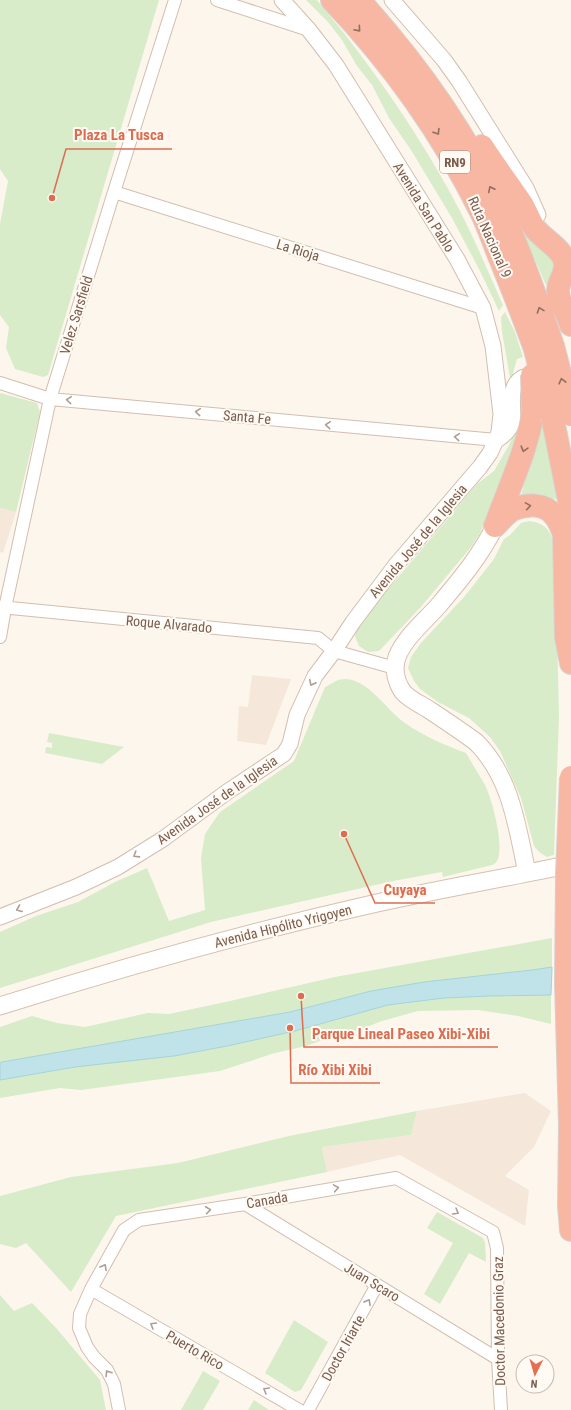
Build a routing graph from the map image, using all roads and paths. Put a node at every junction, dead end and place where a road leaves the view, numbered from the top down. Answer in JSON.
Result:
{"nodes":[{"id":1,"x":175,"y":0,"type":"edge"},
{"id":2,"x":217,"y":0,"type":"edge"},
{"id":3,"x":282,"y":0,"type":"edge"},
{"id":4,"x":332,"y":0,"type":"edge"},
{"id":5,"x":359,"y":0,"type":"edge"},
{"id":6,"x":365,"y":0,"type":"edge"},
{"id":7,"x":392,"y":0,"type":"edge"},
{"id":8,"x":309,"y":30,"type":"junction"},
{"id":9,"x":114,"y":192,"type":"junction"},
{"id":10,"x":547,"y":240,"type":"junction"},
{"id":11,"x":571,"y":251,"type":"edge"},
{"id":12,"x":571,"y":284,"type":"edge"},
{"id":13,"x":483,"y":308,"type":"junction"},
{"id":14,"x":570,"y":321,"type":"edge"},
{"id":15,"x":535,"y":359,"type":"junction"},
{"id":16,"x":0,"y":383,"type":"edge"},
{"id":17,"x":50,"y":399,"type":"junction"},
{"id":18,"x":523,"y":406,"type":"junction"},
{"id":19,"x":565,"y":417,"type":"edge"},
{"id":20,"x":496,"y":440,"type":"junction"},
{"id":21,"x":571,"y":510,"type":"edge"},
{"id":22,"x":495,"y":526,"type":"junction"},
{"id":23,"x":2,"y":607,"type":"edge"},
{"id":24,"x":0,"y":637,"type":"edge"},
{"id":25,"x":334,"y":651,"type":"junction"},
{"id":26,"x":571,"y":663,"type":"edge"},
{"id":27,"x":395,"y":668,"type":"junction"},
{"id":28,"x":571,"y":778,"type":"edge"},
{"id":29,"x":571,"y":864,"type":"edge"},
{"id":30,"x":527,"y":873,"type":"junction"},
{"id":31,"x":0,"y":917,"type":"edge"},
{"id":32,"x":0,"y":1006,"type":"edge"},
{"id":33,"x":245,"y":1204,"type":"junction"},
{"id":34,"x":571,"y":1230,"type":"edge"},
{"id":35,"x":493,"y":1232,"type":"joint"},
{"id":36,"x":377,"y":1285,"type":"junction"},
{"id":37,"x":92,"y":1289,"type":"junction"},
{"id":38,"x":498,"y":1359,"type":"junction"},
{"id":39,"x":118,"y":1410,"type":"edge"},
{"id":40,"x":300,"y":1410,"type":"edge"},
{"id":41,"x":308,"y":1410,"type":"edge"},
{"id":42,"x":501,"y":1410,"type":"edge"}],
"edges":[{"from":1,"to":9,"type":"street","name":"Velez Sarsfield"},
{"from":2,"to":8,"type":"street"},
{"from":3,"to":8,"type":"street","name":"Avenida San Pablo"},
{"from":4,"to":15,"type":"highway","name":"Ruta Nacional 9","number":"RN9","one_way":true},
{"from":15,"to":5,"type":"highway","name":"Ruta Nacional 9","number":"RN9","one_way":true},
{"from":6,"to":10,"type":"highway"},
{"from":7,"to":10,"type":"street"},
{"from":8,"to":13,"type":"street","name":"Avenida San Pablo"},
{"from":9,"to":13,"type":"street","name":"La Rioja"},
{"from":9,"to":17,"type":"street","name":"Velez Sarsfield"},
{"from":10,"to":11,"type":"main road"},
{"from":10,"to":14,"type":"highway"},
{"from":12,"to":14,"type":"highway"},
{"from":13,"to":20,"type":"street","name":"Avenida San Pablo"},
{"from":15,"to":18,"type":"highway","bridge":true},
{"from":15,"to":19,"type":"highway","name":"Ruta Nacional 9","number":"RN9","bridge":true},
{"from":16,"to":17,"type":"street","name":"Santa Fe"},
{"from":20,"to":17,"type":"street","name":"Santa Fe","one_way":true},
{"from":17,"to":23,"type":"street","name":"Velez Sarsfield"},
{"from":18,"to":20,"type":"street"},
{"from":18,"to":22,"type":"highway","one_way":true},
{"from":19,"to":21,"type":"highway","name":"Ruta Nacional 9","number":"RN9"},
{"from":20,"to":25,"type":"street","name":"Avenida José de la Iglesia"},
{"from":22,"to":26,"type":"highway","one_way":true},
{"from":22,"to":27,"type":"main road"},
{"from":23,"to":24,"type":"street","name":"Velez Sarsfield"},
{"from":23,"to":25,"type":"street","name":"Roque Alvarado"},
{"from":25,"to":27,"type":"street"},
{"from":25,"to":31,"type":"street","name":"Avenida José de la Iglesia","one_way":true},
{"from":27,"to":30,"type":"main road"},
{"from":28,"to":34,"type":"highway","bridge":true},
{"from":29,"to":30,"type":"main road","name":"Avenida Hipólito Yrigoyen"},
{"from":30,"to":32,"type":"main road","name":"Avenida Hipólito Yrigoyen"},
{"from":33,"to":35,"type":"street","name":"Canada","one_way":true},
{"from":33,"to":36,"type":"street","name":"Juan Scaro"},
{"from":37,"to":33,"type":"street","name":"Canada","one_way":true},
{"from":35,"to":38,"type":"street","name":"Doctor Macedonio Graz"},
{"from":36,"to":38,"type":"street","name":"Juan Scaro"},
{"from":41,"to":36,"type":"street","name":"Doctor Iriarte","one_way":true},
{"from":39,"to":37,"type":"street","name":"Canada","one_way":true},
{"from":40,"to":37,"type":"street","name":"Puerto Rico","one_way":true},
{"from":38,"to":42,"type":"street","name":"Doctor Macedonio Graz"}]}
